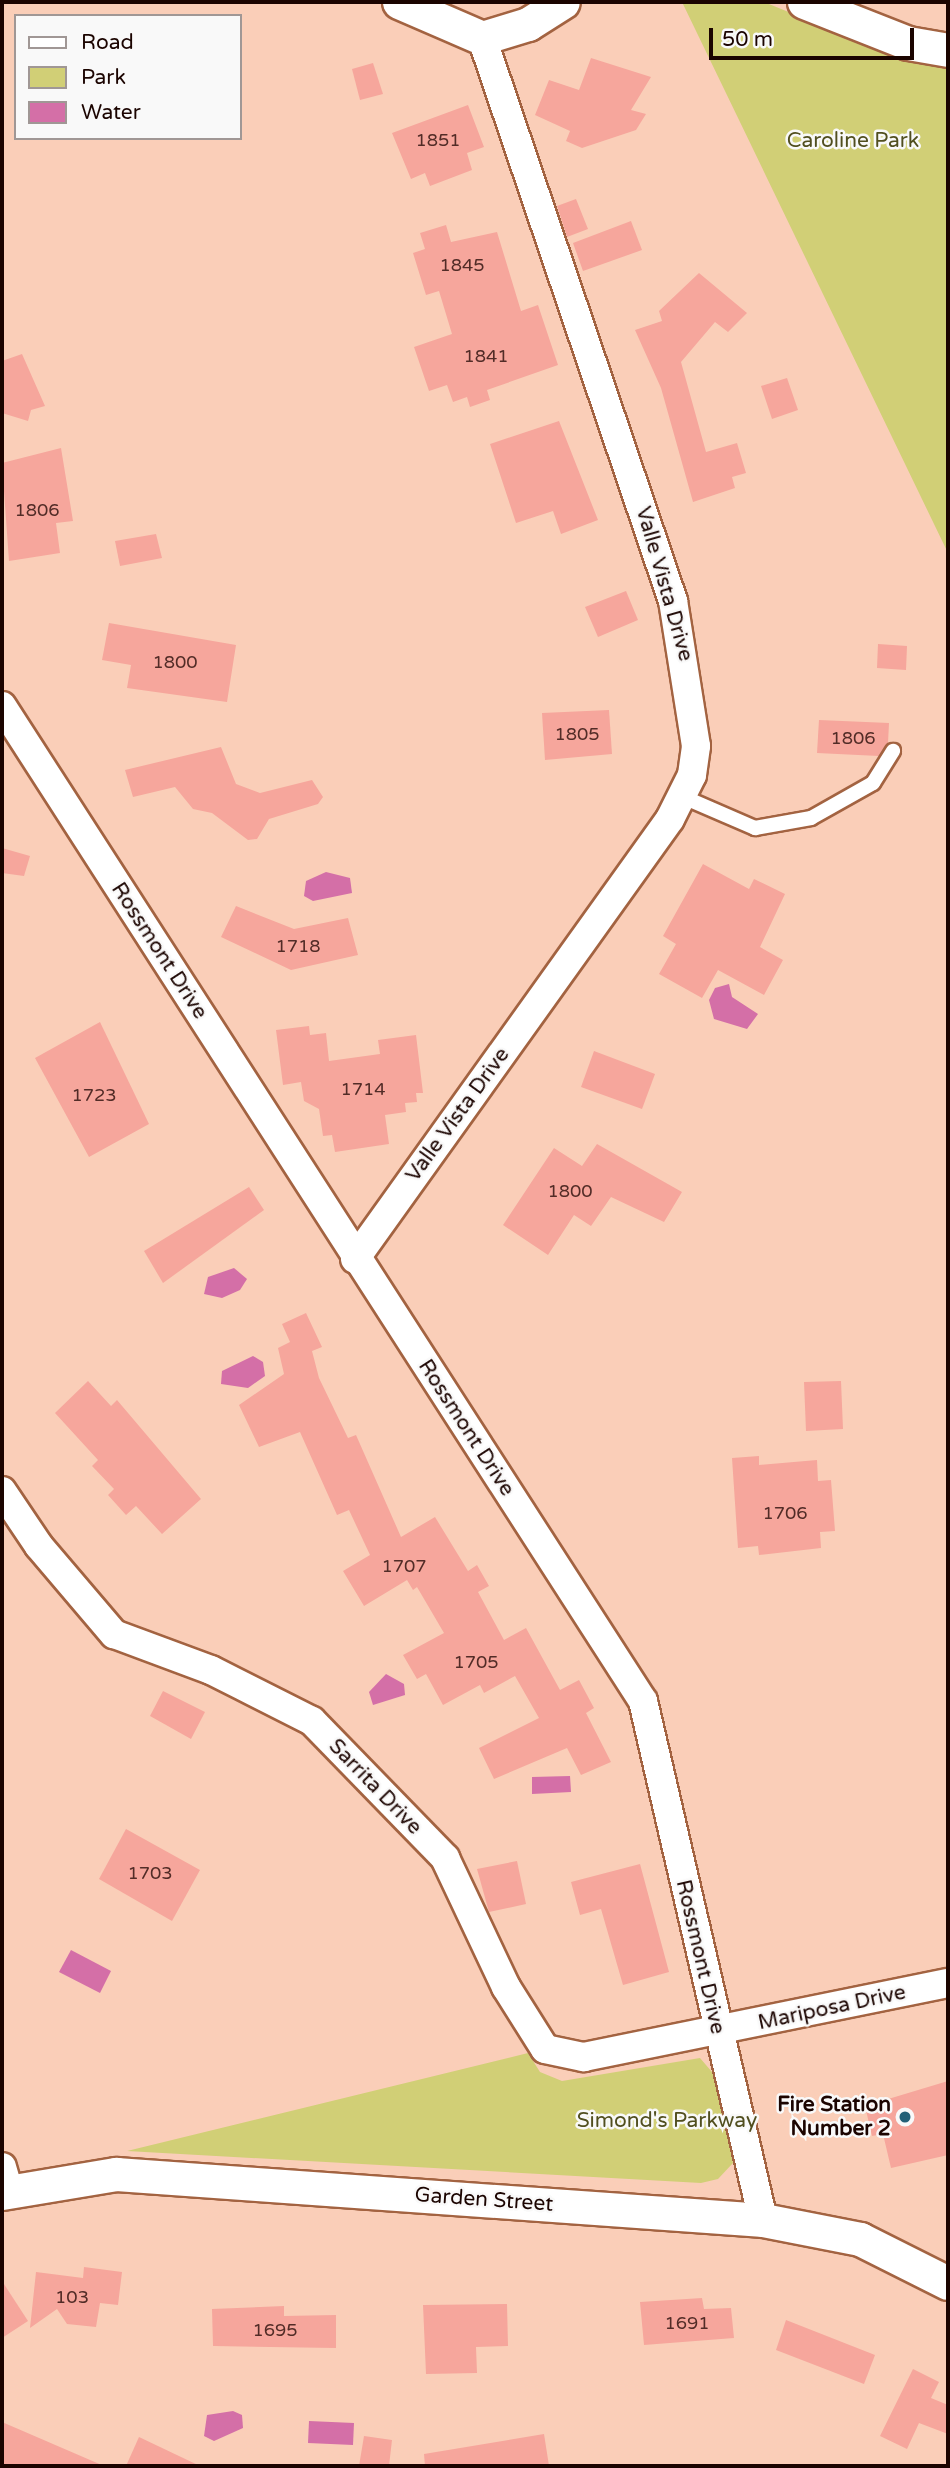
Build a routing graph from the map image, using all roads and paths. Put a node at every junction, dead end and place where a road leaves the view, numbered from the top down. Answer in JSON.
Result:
{"nodes":[{"id":1,"x":400,"y":2,"type":"edge"},
{"id":2,"x":563,"y":2,"type":"edge"},
{"id":3,"x":804,"y":2,"type":"edge"},
{"id":4,"x":482,"y":38,"type":"junction"},
{"id":5,"x":948,"y":50,"type":"edge"},
{"id":6,"x":2,"y":706,"type":"edge"},
{"id":7,"x":893,"y":751,"type":"dead end"},
{"id":8,"x":681,"y":796,"type":"junction"},
{"id":9,"x":355,"y":1259,"type":"junction"},
{"id":10,"x":2,"y":1490,"type":"edge"},
{"id":11,"x":948,"y":1983,"type":"edge"},
{"id":12,"x":717,"y":2034,"type":"junction"},
{"id":13,"x":4,"y":2184,"type":"edge"},
{"id":14,"x":763,"y":2220,"type":"junction"},
{"id":15,"x":948,"y":2283,"type":"edge"}],
"edges":[{"from":1,"to":4,"type":"street"},
{"from":2,"to":4,"type":"street"},
{"from":3,"to":5,"type":"street"},
{"from":4,"to":8,"type":"street","name":"Valle Vista Drive"},
{"from":6,"to":9,"type":"street","name":"Rossmont Drive"},
{"from":7,"to":8,"type":"lane"},
{"from":8,"to":9,"type":"street","name":"Valle Vista Drive"},
{"from":9,"to":12,"type":"street","name":"Rossmont Drive"},
{"from":10,"to":12,"type":"street","name":"Sarrita Drive"},
{"from":11,"to":12,"type":"street","name":"Mariposa Drive"},
{"from":12,"to":14,"type":"street","name":"Rossmont Drive"},
{"from":13,"to":14,"type":"street","name":"Garden Street"},
{"from":14,"to":15,"type":"street","name":"Garden Street"}]}
